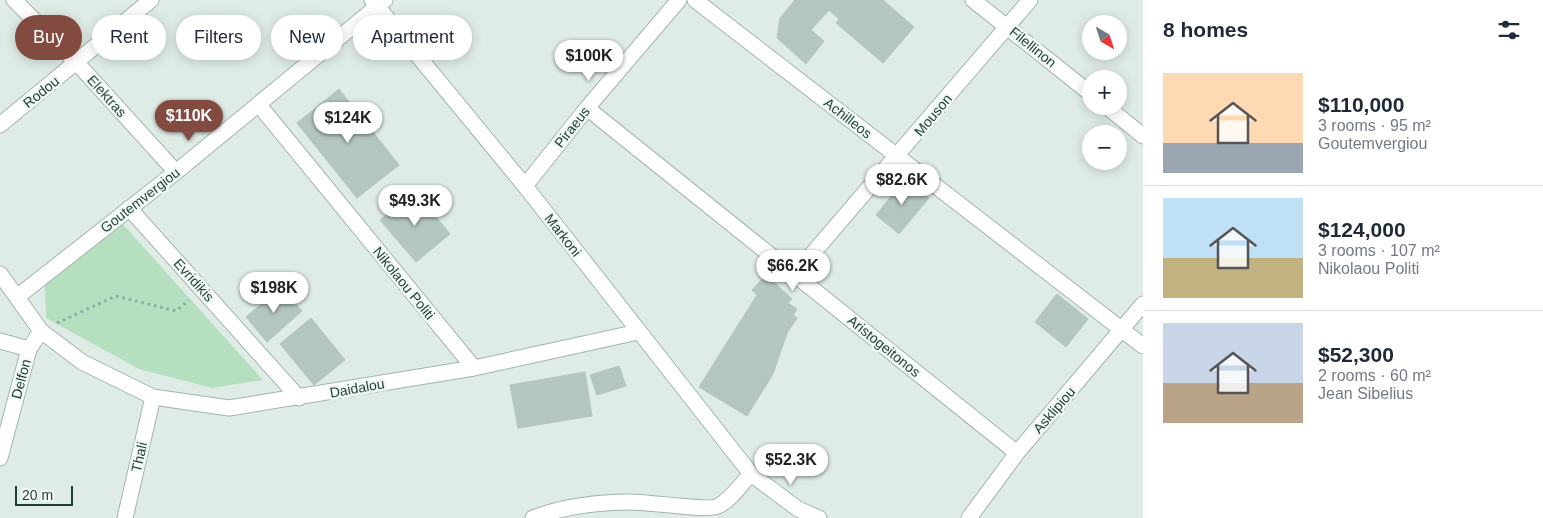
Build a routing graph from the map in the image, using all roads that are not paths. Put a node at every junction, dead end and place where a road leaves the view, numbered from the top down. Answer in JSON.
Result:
{"nodes":[{"id":1,"x":14,"y":0,"type":"edge"},
{"id":2,"x":151,"y":0,"type":"edge"},
{"id":3,"x":679,"y":0,"type":"edge"},
{"id":4,"x":696,"y":0,"type":"edge"},
{"id":5,"x":973,"y":0,"type":"edge"},
{"id":6,"x":1030,"y":0,"type":"edge"},
{"id":7,"x":378,"y":2,"type":"edge"},
{"id":8,"x":1008,"y":27,"type":"junction"},
{"id":9,"x":76,"y":63,"type":"junction"},
{"id":10,"x":1082,"y":87,"type":"edge"},
{"id":11,"x":259,"y":105,"type":"junction"},
{"id":12,"x":587,"y":108,"type":"junction"},
{"id":13,"x":1117,"y":115,"type":"edge"},
{"id":14,"x":0,"y":125,"type":"edge"},
{"id":15,"x":1143,"y":136,"type":"edge"},
{"id":16,"x":898,"y":156,"type":"junction"},
{"id":17,"x":176,"y":172,"type":"junction"},
{"id":18,"x":525,"y":186,"type":"junction"},
{"id":19,"x":129,"y":208,"type":"junction"},
{"id":20,"x":0,"y":274,"type":"edge"},
{"id":21,"x":794,"y":274,"type":"junction"},
{"id":22,"x":17,"y":297,"type":"junction"},
{"id":23,"x":1143,"y":304,"type":"edge"},
{"id":24,"x":1123,"y":330,"type":"junction"},
{"id":25,"x":41,"y":331,"type":"junction"},
{"id":26,"x":638,"y":332,"type":"junction"},
{"id":27,"x":0,"y":341,"type":"edge"},
{"id":28,"x":1143,"y":346,"type":"edge"},
{"id":29,"x":29,"y":349,"type":"junction"},
{"id":30,"x":474,"y":368,"type":"junction"},
{"id":31,"x":152,"y":397,"type":"junction"},
{"id":32,"x":299,"y":398,"type":"junction"},
{"id":33,"x":1017,"y":453,"type":"junction"},
{"id":34,"x":0,"y":458,"type":"edge"},
{"id":35,"x":751,"y":474,"type":"junction"},
{"id":36,"x":125,"y":518,"type":"edge"},
{"id":37,"x":533,"y":518,"type":"edge"},
{"id":38,"x":819,"y":518,"type":"edge"},
{"id":39,"x":969,"y":518,"type":"edge"}],
"edges":[{"from":1,"to":9,"type":"street","name":"Elektras"},
{"from":2,"to":9,"type":"street","name":"Rodou"},
{"from":3,"to":12,"type":"street","name":"Piraeus"},
{"from":4,"to":16,"type":"street","name":"Achilleos"},
{"from":5,"to":8,"type":"street","name":"Filellinon"},
{"from":6,"to":8,"type":"street","name":"Mouson"},
{"from":7,"to":11,"type":"street","name":"Goutemvergiou"},
{"from":7,"to":18,"type":"street","name":"Markoni"},
{"from":8,"to":10,"type":"street","name":"Filellinon"},
{"from":8,"to":16,"type":"street","name":"Mouson"},
{"from":9,"to":14,"type":"street","name":"Rodou"},
{"from":9,"to":17,"type":"street","name":"Elektras"},
{"from":11,"to":17,"type":"street","name":"Goutemvergiou"},
{"from":11,"to":30,"type":"street","name":"Nikolaou Politi"},
{"from":12,"to":18,"type":"street","name":"Piraeus"},
{"from":12,"to":21,"type":"street","name":"Aristogeitonos"},
{"from":13,"to":15,"type":"street"},
{"from":16,"to":21,"type":"street","name":"Mouson"},
{"from":16,"to":24,"type":"street","name":"Achilleos"},
{"from":17,"to":19,"type":"street","name":"Goutemvergiou"},
{"from":18,"to":26,"type":"street","name":"Markoni"},
{"from":19,"to":22,"type":"street","name":"Goutemvergiou"},
{"from":19,"to":32,"type":"street","name":"Evridikis"},
{"from":20,"to":22,"type":"street","name":"Daidalou"},
{"from":21,"to":33,"type":"street","name":"Aristogeitonos"},
{"from":22,"to":25,"type":"street","name":"Daidalou"},
{"from":23,"to":24,"type":"street","name":"Asklipiou"},
{"from":24,"to":28,"type":"street","name":"Achilleos"},
{"from":24,"to":33,"type":"street","name":"Asklipiou"},
{"from":25,"to":29,"type":"street","name":"Delfon"},
{"from":25,"to":31,"type":"street","name":"Daidalou"},
{"from":26,"to":30,"type":"street","name":"Daidalou"},
{"from":26,"to":35,"type":"street","name":"Markoni"},
{"from":27,"to":29,"type":"street"},
{"from":29,"to":34,"type":"street","name":"Delfon"},
{"from":30,"to":32,"type":"street","name":"Daidalou"},
{"from":31,"to":32,"type":"street","name":"Daidalou"},
{"from":31,"to":36,"type":"street","name":"Thali"},
{"from":33,"to":39,"type":"street","name":"Asklipiou"},
{"from":35,"to":37,"type":"street"},
{"from":35,"to":38,"type":"street","name":"Markoni"}]}
